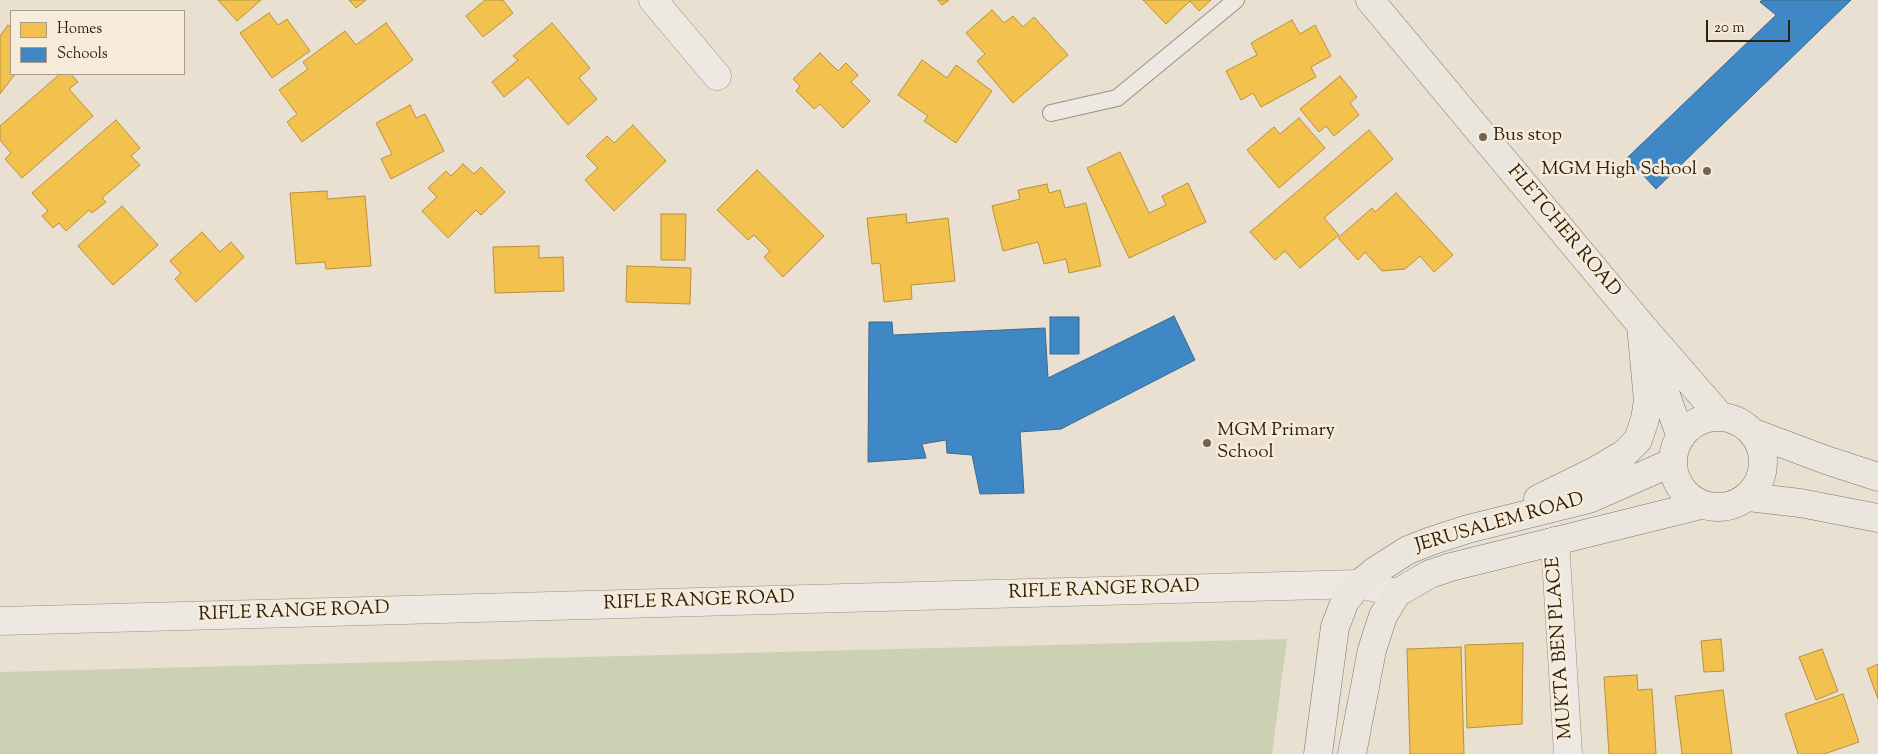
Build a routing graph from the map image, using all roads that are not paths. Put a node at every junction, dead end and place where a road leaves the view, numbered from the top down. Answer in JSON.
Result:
{"nodes":[{"id":1,"x":653,"y":0,"type":"edge"},
{"id":2,"x":1236,"y":0,"type":"edge"},
{"id":3,"x":1370,"y":0,"type":"edge"},
{"id":4,"x":717,"y":76,"type":"dead end"},
{"id":5,"x":1051,"y":113,"type":"dead end"},
{"id":6,"x":1641,"y":325,"type":"junction"},
{"id":7,"x":1720,"y":416,"type":"junction"},
{"id":8,"x":1754,"y":433,"type":"junction"},
{"id":9,"x":1680,"y":436,"type":"junction"},
{"id":10,"x":1672,"y":462,"type":"junction"},
{"id":11,"x":1878,"y":477,"type":"edge"},
{"id":12,"x":1748,"y":497,"type":"junction"},
{"id":13,"x":1701,"y":505,"type":"junction"},
{"id":14,"x":1878,"y":518,"type":"edge"},
{"id":15,"x":1468,"y":529,"type":"junction"},
{"id":16,"x":1555,"y":541,"type":"junction"},
{"id":17,"x":1359,"y":584,"type":"junction"},
{"id":18,"x":1397,"y":593,"type":"junction"},
{"id":19,"x":0,"y":621,"type":"edge"},
{"id":20,"x":1318,"y":754,"type":"edge"},
{"id":21,"x":1352,"y":754,"type":"edge"},
{"id":22,"x":1568,"y":754,"type":"edge"}],
"edges":[{"from":1,"to":4,"type":"street"},
{"from":2,"to":5,"type":"lane"},
{"from":3,"to":6,"type":"main road","name":"FLETCHER ROAD"},
{"from":6,"to":7,"type":"main road","name":"FLETCHER ROAD"},
{"from":6,"to":9,"type":"main road","name":"FLETCHER ROAD"},
{"from":6,"to":15,"type":"main road"},
{"from":7,"to":8,"type":"main road"},
{"from":7,"to":9,"type":"main road"},
{"from":8,"to":11,"type":"main road"},
{"from":8,"to":12,"type":"main road"},
{"from":9,"to":10,"type":"main road"},
{"from":10,"to":13,"type":"main road"},
{"from":10,"to":15,"type":"main road","name":"JERUSALEM ROAD"},
{"from":12,"to":13,"type":"main road"},
{"from":12,"to":14,"type":"main road"},
{"from":13,"to":16,"type":"main road","name":"JERUSALEM ROAD"},
{"from":15,"to":17,"type":"main road","name":"JERUSALEM ROAD"},
{"from":16,"to":18,"type":"main road","name":"JERUSALEM ROAD"},
{"from":16,"to":22,"type":"street","name":"MUKTA BEN PLACE"},
{"from":17,"to":18,"type":"street","name":"RIFLE RANGE ROAD"},
{"from":17,"to":19,"type":"street","name":"RIFLE RANGE ROAD"},
{"from":17,"to":20,"type":"main road","name":"JERUSALEM ROAD"},
{"from":18,"to":21,"type":"main road","name":"JERUSALEM ROAD"}]}
